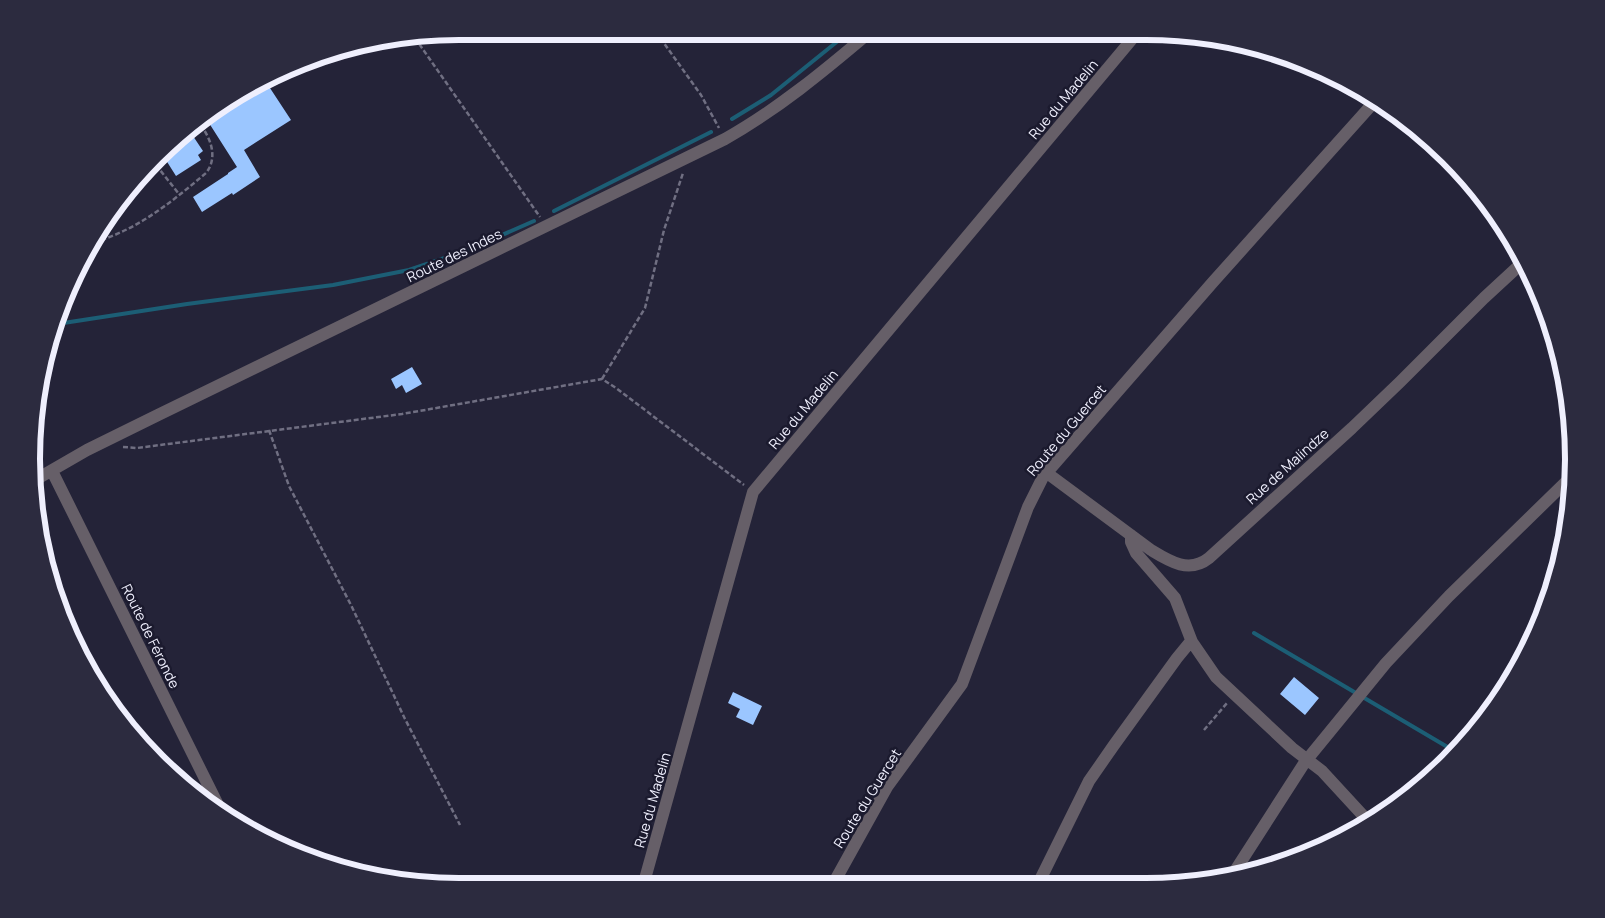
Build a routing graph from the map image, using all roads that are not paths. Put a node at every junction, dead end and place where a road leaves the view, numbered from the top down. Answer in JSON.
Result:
{"nodes":[{"id":1,"x":861,"y":40,"type":"edge"},
{"id":2,"x":1131,"y":40,"type":"edge"},
{"id":3,"x":1371,"y":106,"type":"edge"},
{"id":4,"x":1518,"y":267,"type":"edge"},
{"id":5,"x":52,"y":471,"type":"junction"},
{"id":6,"x":1047,"y":473,"type":"junction"},
{"id":7,"x":41,"y":476,"type":"edge"},
{"id":8,"x":1564,"y":484,"type":"edge"},
{"id":9,"x":1132,"y":535,"type":"junction"},
{"id":10,"x":1191,"y":642,"type":"junction"},
{"id":11,"x":1307,"y":760,"type":"junction"},
{"id":12,"x":215,"y":799,"type":"edge"},
{"id":13,"x":1364,"y":816,"type":"edge"},
{"id":14,"x":1237,"y":868,"type":"edge"},
{"id":15,"x":645,"y":878,"type":"edge"},
{"id":16,"x":837,"y":878,"type":"edge"},
{"id":17,"x":1041,"y":878,"type":"edge"}],
"edges":[{"from":1,"to":5,"type":"street","name":"Route des Indes"},
{"from":2,"to":15,"type":"street","name":"Rue du Madelin"},
{"from":3,"to":6,"type":"street","name":"Route du Guercet"},
{"from":4,"to":9,"type":"street","name":"Rue de Malindze"},
{"from":5,"to":7,"type":"street","name":"Route des Indes"},
{"from":5,"to":12,"type":"street","name":"Route de Féronde"},
{"from":6,"to":9,"type":"street","name":"Rue de Malindze"},
{"from":6,"to":16,"type":"street","name":"Route du Guercet"},
{"from":8,"to":11,"type":"street"},
{"from":9,"to":10,"type":"street"},
{"from":10,"to":11,"type":"street"},
{"from":10,"to":17,"type":"street"},
{"from":11,"to":13,"type":"street"},
{"from":11,"to":14,"type":"street"}]}
